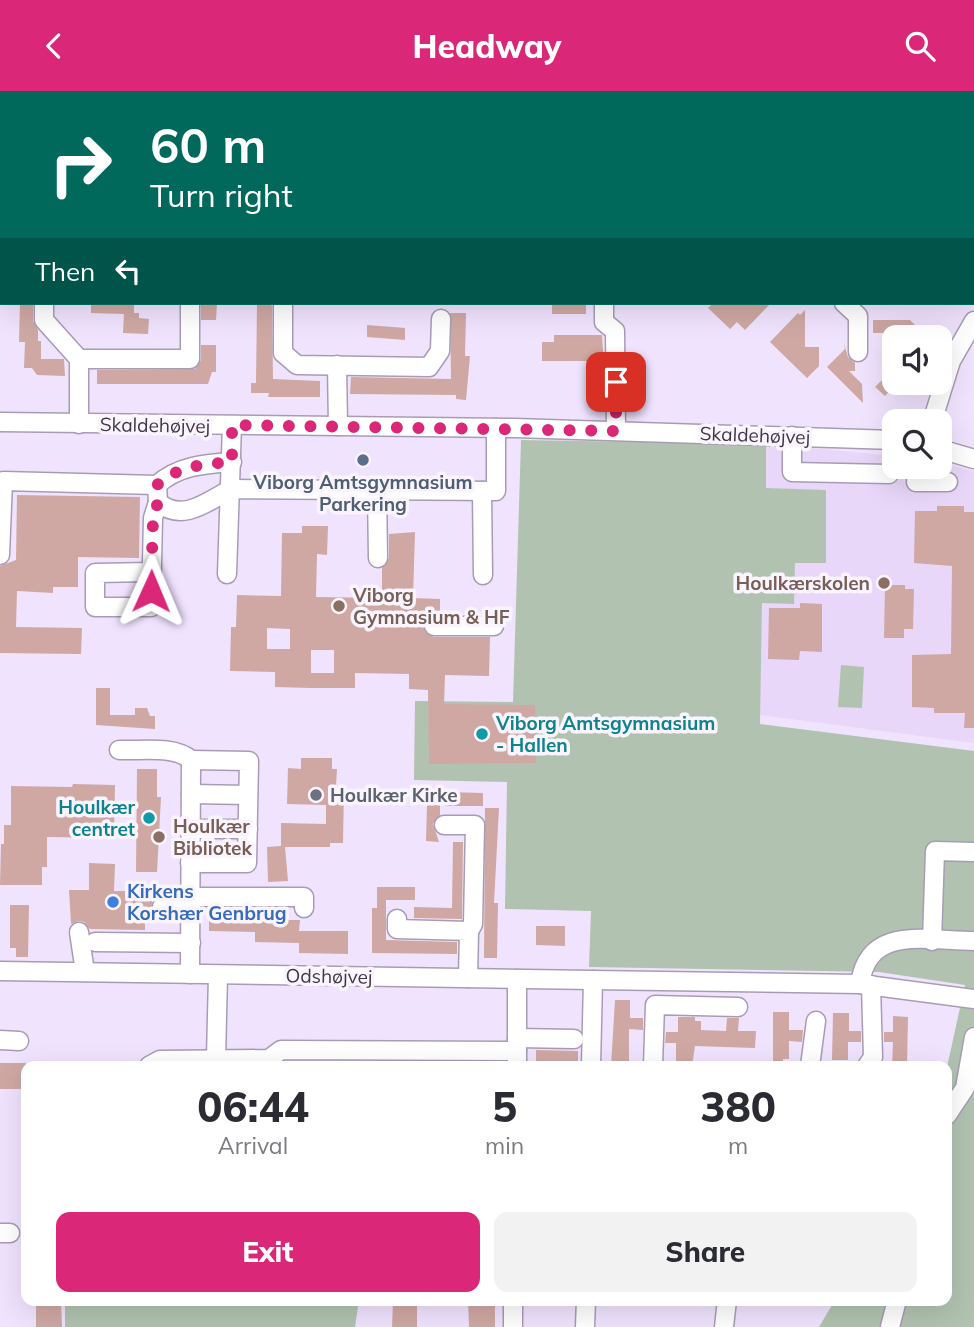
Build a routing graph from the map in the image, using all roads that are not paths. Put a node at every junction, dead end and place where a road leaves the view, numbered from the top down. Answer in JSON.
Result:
{"nodes":[{"id":1,"x":44,"y":305,"type":"edge"},
{"id":2,"x":190,"y":305,"type":"edge"},
{"id":3,"x":283,"y":305,"type":"edge"},
{"id":4,"x":604,"y":305,"type":"edge"},
{"id":5,"x":846,"y":305,"type":"edge"},
{"id":6,"x":441,"y":319,"type":"dead end"},
{"id":7,"x":974,"y":321,"type":"edge"},
{"id":8,"x":858,"y":352,"type":"dead end"},
{"id":9,"x":79,"y":359,"type":"junction"},
{"id":10,"x":337,"y":365,"type":"junction"},
{"id":11,"x":936,"y":409,"type":"edge"},
{"id":12,"x":0,"y":422,"type":"edge"},
{"id":13,"x":79,"y":424,"type":"junction"},
{"id":14,"x":232,"y":425,"type":"junction"},
{"id":15,"x":338,"y":426,"type":"junction"},
{"id":16,"x":496,"y":428,"type":"junction"},
{"id":17,"x":616,"y":431,"type":"junction"},
{"id":18,"x":792,"y":436,"type":"junction"},
{"id":19,"x":882,"y":440,"type":"edge"},
{"id":20,"x":952,"y":453,"type":"edge"},
{"id":21,"x":974,"y":459,"type":"edge"},
{"id":22,"x":232,"y":462,"type":"junction"},
{"id":23,"x":882,"y":474,"type":"edge"},
{"id":24,"x":935,"y":479,"type":"edge"},
{"id":25,"x":948,"y":482,"type":"dead end"},
{"id":26,"x":231,"y":489,"type":"junction"},
{"id":27,"x":377,"y":490,"type":"junction"},
{"id":28,"x":482,"y":491,"type":"junction"},
{"id":29,"x":158,"y":493,"type":"junction"},
{"id":30,"x":0,"y":555,"type":"edge"},
{"id":31,"x":378,"y":558,"type":"dead end"},
{"id":32,"x":151,"y":572,"type":"dead end"},
{"id":33,"x":227,"y":574,"type":"dead end"},
{"id":34,"x":483,"y":575,"type":"dead end"},
{"id":35,"x":434,"y":626,"type":"dead end"},
{"id":36,"x":494,"y":627,"type":"dead end"},
{"id":37,"x":119,"y":750,"type":"dead end"},
{"id":38,"x":191,"y":760,"type":"junction"},
{"id":39,"x":191,"y":794,"type":"junction"},
{"id":40,"x":248,"y":795,"type":"junction"},
{"id":41,"x":444,"y":825,"type":"dead end"},
{"id":42,"x":191,"y":829,"type":"junction"},
{"id":43,"x":248,"y":829,"type":"junction"},
{"id":44,"x":974,"y":852,"type":"edge"},
{"id":45,"x":190,"y":863,"type":"junction"},
{"id":46,"x":192,"y":902,"type":"junction"},
{"id":47,"x":162,"y":907,"type":"dead end"},
{"id":48,"x":304,"y":908,"type":"dead end"},
{"id":49,"x":397,"y":919,"type":"dead end"},
{"id":50,"x":469,"y":931,"type":"junction"},
{"id":51,"x":79,"y":932,"type":"dead end"},
{"id":52,"x":932,"y":940,"type":"junction"},
{"id":53,"x":974,"y":941,"type":"edge"},
{"id":54,"x":95,"y":942,"type":"dead end"},
{"id":55,"x":191,"y":943,"type":"junction"},
{"id":56,"x":0,"y":971,"type":"edge"},
{"id":57,"x":85,"y":972,"type":"junction"},
{"id":58,"x":190,"y":974,"type":"junction"},
{"id":59,"x":218,"y":975,"type":"junction"},
{"id":60,"x":468,"y":978,"type":"junction"},
{"id":61,"x":517,"y":979,"type":"junction"},
{"id":62,"x":593,"y":980,"type":"junction"},
{"id":63,"x":702,"y":982,"type":"junction"},
{"id":64,"x":865,"y":984,"type":"junction"},
{"id":65,"x":974,"y":999,"type":"edge"},
{"id":66,"x":703,"y":1006,"type":"junction"},
{"id":67,"x":738,"y":1007,"type":"dead end"},
{"id":68,"x":817,"y":1021,"type":"dead end"},
{"id":69,"x":974,"y":1037,"type":"edge"},
{"id":70,"x":574,"y":1039,"type":"dead end"},
{"id":71,"x":0,"y":1040,"type":"edge"},
{"id":72,"x":19,"y":1041,"type":"dead end"},
{"id":73,"x":517,"y":1052,"type":"edge"},
{"id":74,"x":216,"y":1058,"type":"junction"},
{"id":75,"x":157,"y":1061,"type":"edge"},
{"id":76,"x":591,"y":1061,"type":"edge"},
{"id":77,"x":653,"y":1061,"type":"edge"},
{"id":78,"x":811,"y":1061,"type":"edge"},
{"id":79,"x":870,"y":1061,"type":"edge"},
{"id":80,"x":952,"y":1107,"type":"edge"},
{"id":81,"x":513,"y":1306,"type":"edge"},
{"id":82,"x":586,"y":1306,"type":"edge"},
{"id":83,"x":726,"y":1306,"type":"edge"},
{"id":84,"x":895,"y":1306,"type":"edge"},
{"id":85,"x":513,"y":1327,"type":"edge"},
{"id":86,"x":585,"y":1327,"type":"edge"},
{"id":87,"x":724,"y":1327,"type":"edge"},
{"id":88,"x":890,"y":1327,"type":"edge"}],
"edges":[{"from":1,"to":9,"type":"street"},
{"from":2,"to":9,"type":"street"},
{"from":3,"to":10,"type":"street"},
{"from":4,"to":17,"type":"street"},
{"from":5,"to":8,"type":"street"},
{"from":6,"to":10,"type":"street"},
{"from":7,"to":11,"type":"street"},
{"from":9,"to":13,"type":"street","name":"Skaldehøjvej"},
{"from":10,"to":15,"type":"street"},
{"from":12,"to":13,"type":"street","name":"Skaldehøjvej"},
{"from":13,"to":14,"type":"street","name":"Skaldehøjvej"},
{"from":14,"to":15,"type":"street","name":"Skaldehøjvej"},
{"from":14,"to":22,"type":"street","name":"Skaldehøjvej"},
{"from":15,"to":16,"type":"street","name":"Skaldehøjvej"},
{"from":16,"to":17,"type":"street","name":"Skaldehøjvej"},
{"from":16,"to":28,"type":"street"},
{"from":17,"to":18,"type":"street","name":"Skaldehøjvej"},
{"from":18,"to":19,"type":"street","name":"Skaldehøjvej"},
{"from":18,"to":23,"type":"street"},
{"from":20,"to":21,"type":"street"},
{"from":22,"to":26,"type":"street","name":"Skaldehøjvej"},
{"from":22,"to":29,"type":"street"},
{"from":24,"to":25,"type":"street"},
{"from":26,"to":27,"type":"street"},
{"from":26,"to":29,"type":"street"},
{"from":26,"to":33,"type":"street","name":"Skaldehøjvej"},
{"from":27,"to":28,"type":"street"},
{"from":27,"to":31,"type":"street"},
{"from":28,"to":34,"type":"street"},
{"from":29,"to":30,"type":"street"},
{"from":29,"to":32,"type":"street"},
{"from":35,"to":36,"type":"street"},
{"from":37,"to":38,"type":"street"},
{"from":38,"to":39,"type":"street"},
{"from":38,"to":40,"type":"street"},
{"from":39,"to":40,"type":"street"},
{"from":39,"to":42,"type":"street"},
{"from":40,"to":43,"type":"street"},
{"from":41,"to":50,"type":"street"},
{"from":42,"to":43,"type":"street"},
{"from":42,"to":45,"type":"street"},
{"from":43,"to":45,"type":"street"},
{"from":44,"to":52,"type":"street"},
{"from":45,"to":46,"type":"street"},
{"from":46,"to":47,"type":"street"},
{"from":46,"to":48,"type":"street"},
{"from":46,"to":55,"type":"street"},
{"from":49,"to":50,"type":"street"},
{"from":50,"to":60,"type":"street"},
{"from":51,"to":57,"type":"street"},
{"from":52,"to":53,"type":"street"},
{"from":52,"to":64,"type":"street"},
{"from":54,"to":55,"type":"street"},
{"from":55,"to":58,"type":"street"},
{"from":56,"to":57,"type":"street","name":"Odshøjvej"},
{"from":57,"to":58,"type":"street","name":"Odshøjvej"},
{"from":58,"to":59,"type":"street","name":"Odshøjvej"},
{"from":59,"to":60,"type":"street","name":"Odshøjvej"},
{"from":59,"to":74,"type":"street"},
{"from":60,"to":61,"type":"street","name":"Odshøjvej"},
{"from":61,"to":62,"type":"street","name":"Odshøjvej"},
{"from":61,"to":73,"type":"street"},
{"from":62,"to":63,"type":"street","name":"Odshøjvej"},
{"from":62,"to":76,"type":"street"},
{"from":63,"to":64,"type":"street","name":"Odshøjvej"},
{"from":63,"to":66,"type":"street"},
{"from":64,"to":65,"type":"street","name":"Odshøjvej"},
{"from":64,"to":79,"type":"street"},
{"from":66,"to":67,"type":"street"},
{"from":66,"to":77,"type":"street"},
{"from":68,"to":78,"type":"street"},
{"from":69,"to":80,"type":"street"},
{"from":70,"to":73,"type":"street"},
{"from":71,"to":72,"type":"street"},
{"from":73,"to":74,"type":"street"},
{"from":74,"to":75,"type":"street"},
{"from":81,"to":85,"type":"street"},
{"from":82,"to":86,"type":"street"},
{"from":83,"to":87,"type":"street"},
{"from":84,"to":88,"type":"street"}]}
